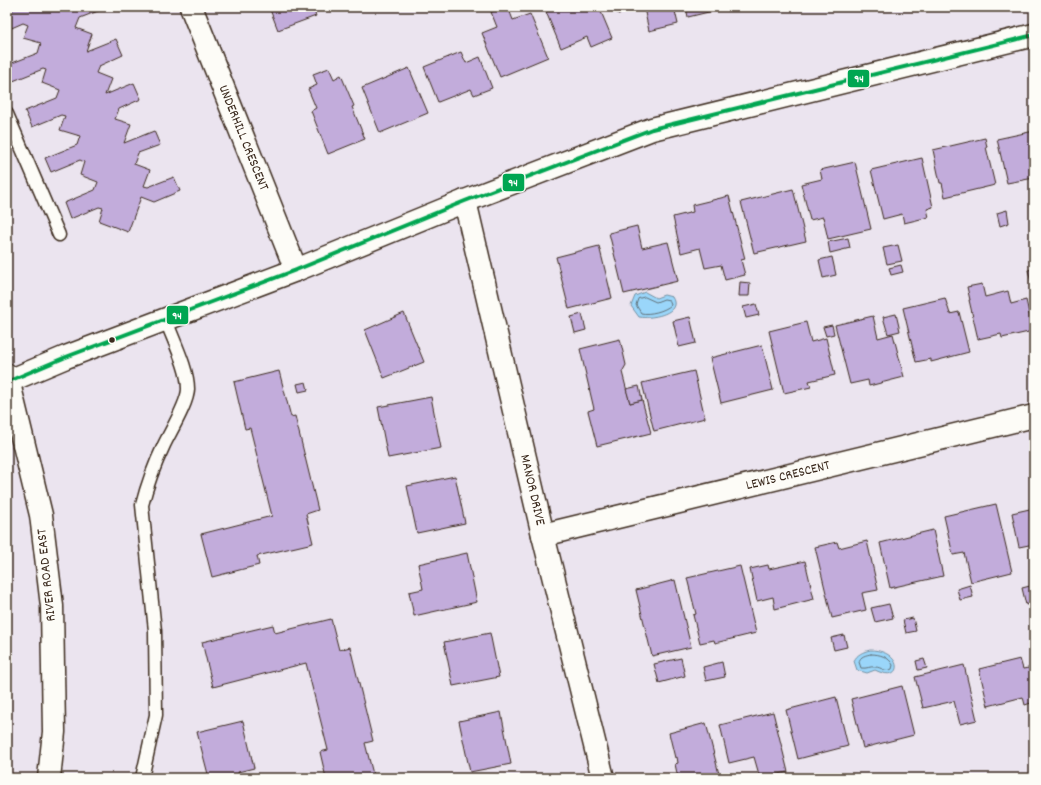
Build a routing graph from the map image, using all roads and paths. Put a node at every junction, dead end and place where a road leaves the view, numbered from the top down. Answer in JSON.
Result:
{"nodes":[{"id":1,"x":191,"y":7,"type":"edge"},
{"id":2,"x":1034,"y":34,"type":"edge"},
{"id":3,"x":7,"y":114,"type":"edge"},
{"id":4,"x":465,"y":201,"type":"junction"},
{"id":5,"x":58,"y":235,"type":"dead end"},
{"id":6,"x":296,"y":270,"type":"junction"},
{"id":7,"x":166,"y":320,"type":"junction"},
{"id":8,"x":8,"y":378,"type":"edge"},
{"id":9,"x":1034,"y":416,"type":"edge"},
{"id":10,"x":542,"y":535,"type":"junction"},
{"id":11,"x":49,"y":778,"type":"edge"},
{"id":12,"x":142,"y":778,"type":"edge"},
{"id":13,"x":603,"y":778,"type":"edge"}],
"edges":[{"from":1,"to":6,"type":"street","name":"UNDERHILL CRESCENT"},
{"from":2,"to":4,"type":"street"},
{"from":3,"to":5,"type":"lane"},
{"from":4,"to":6,"type":"street"},
{"from":4,"to":10,"type":"street","name":"MANOR DRIVE"},
{"from":6,"to":7,"type":"street"},
{"from":7,"to":8,"type":"street"},
{"from":7,"to":12,"type":"lane"},
{"from":8,"to":11,"type":"street","name":"RIVER ROAD EAST"},
{"from":9,"to":10,"type":"street","name":"LEWIS CRESCENT"},
{"from":10,"to":13,"type":"street","name":"MANOR DRIVE"}]}
